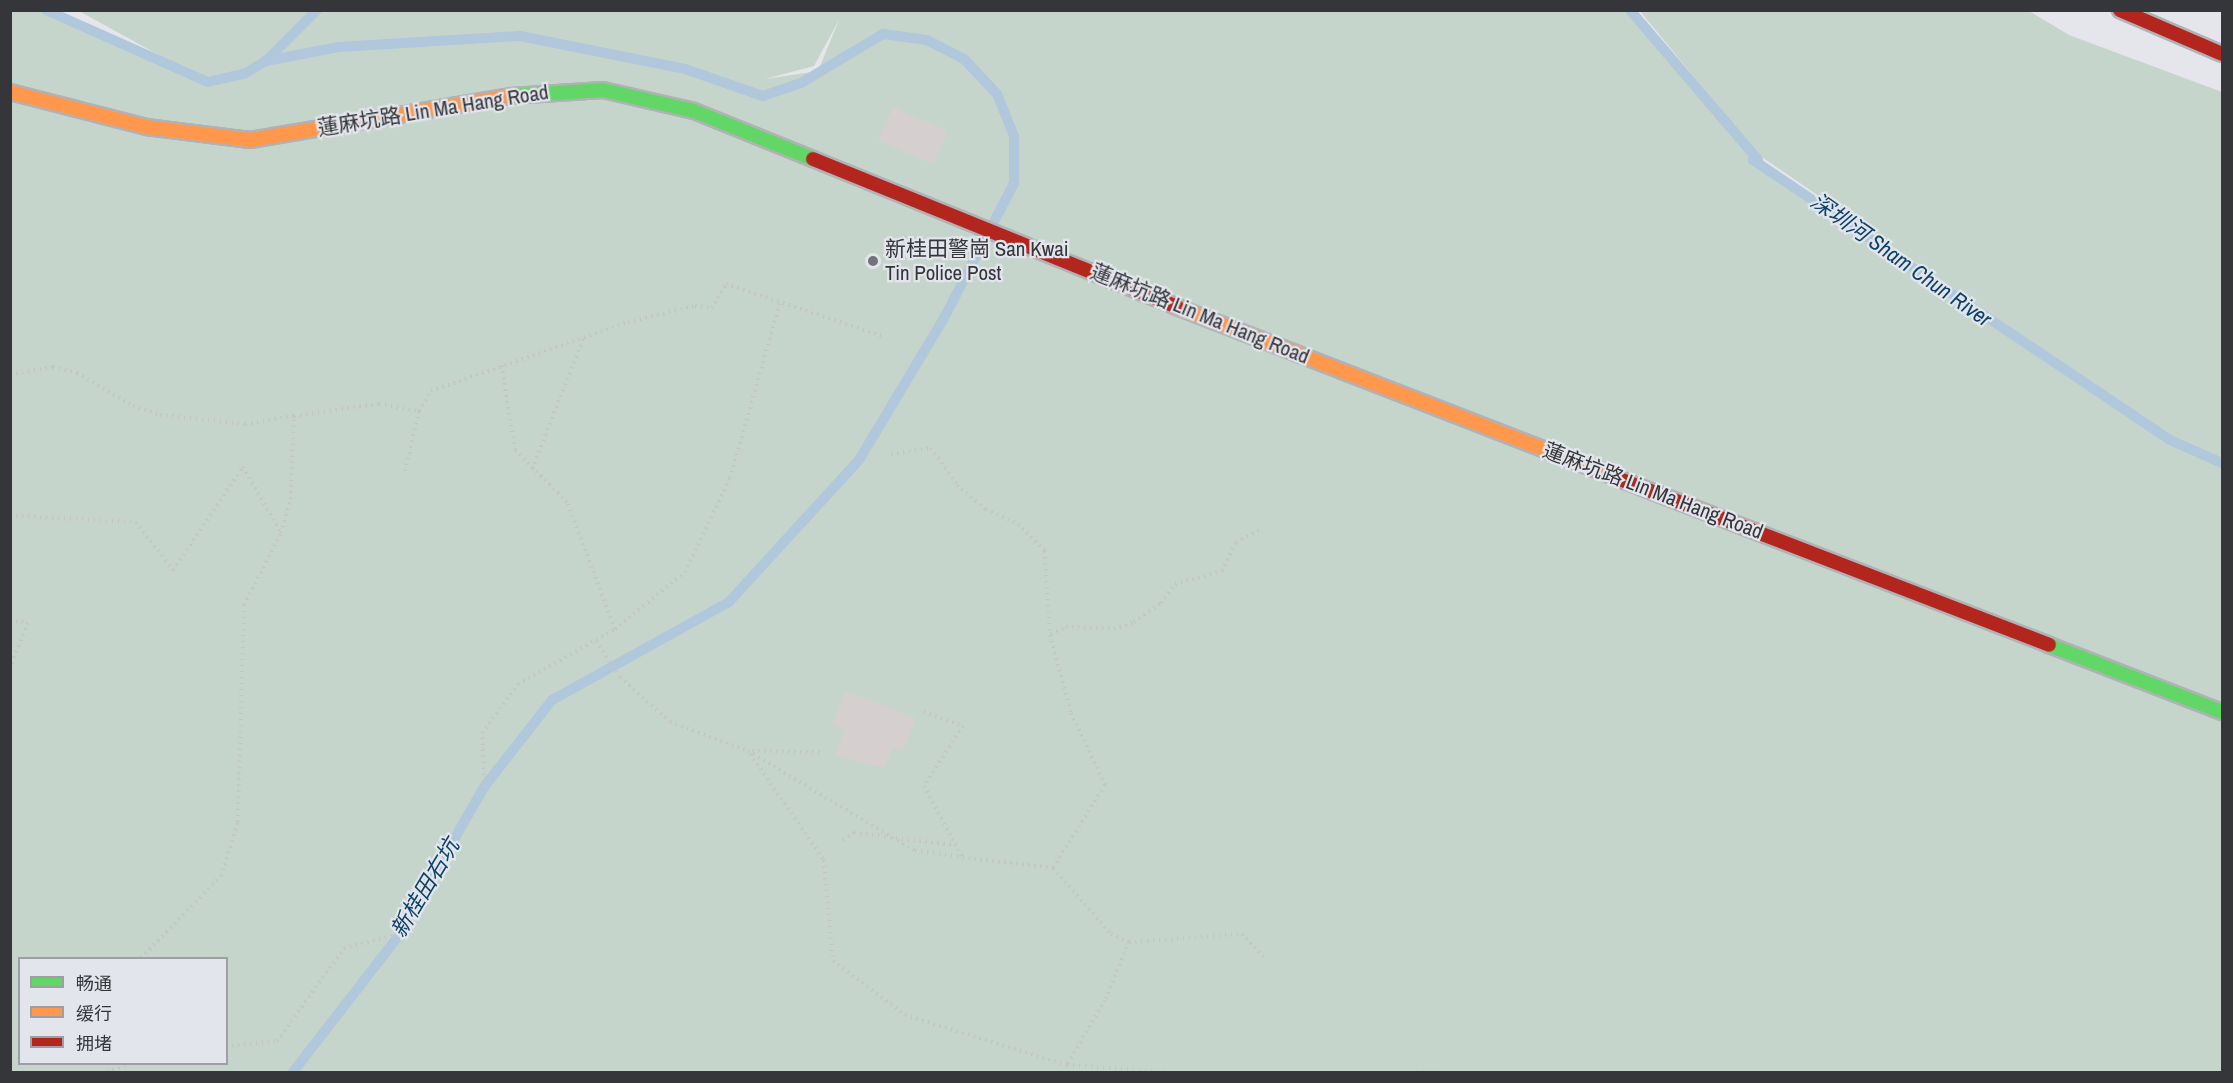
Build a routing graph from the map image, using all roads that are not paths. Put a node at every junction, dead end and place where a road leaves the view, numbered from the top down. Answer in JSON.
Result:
{"nodes":[{"id":1,"x":2120,"y":10,"type":"edge"},
{"id":2,"x":2223,"y":54,"type":"edge"},
{"id":3,"x":10,"y":92,"type":"edge"},
{"id":4,"x":2223,"y":712,"type":"edge"}],
"edges":[{"from":1,"to":2,"type":"street"},
{"from":3,"to":4,"type":"street","name":"蓮麻坑路 Lin Ma Hang Road"}]}
